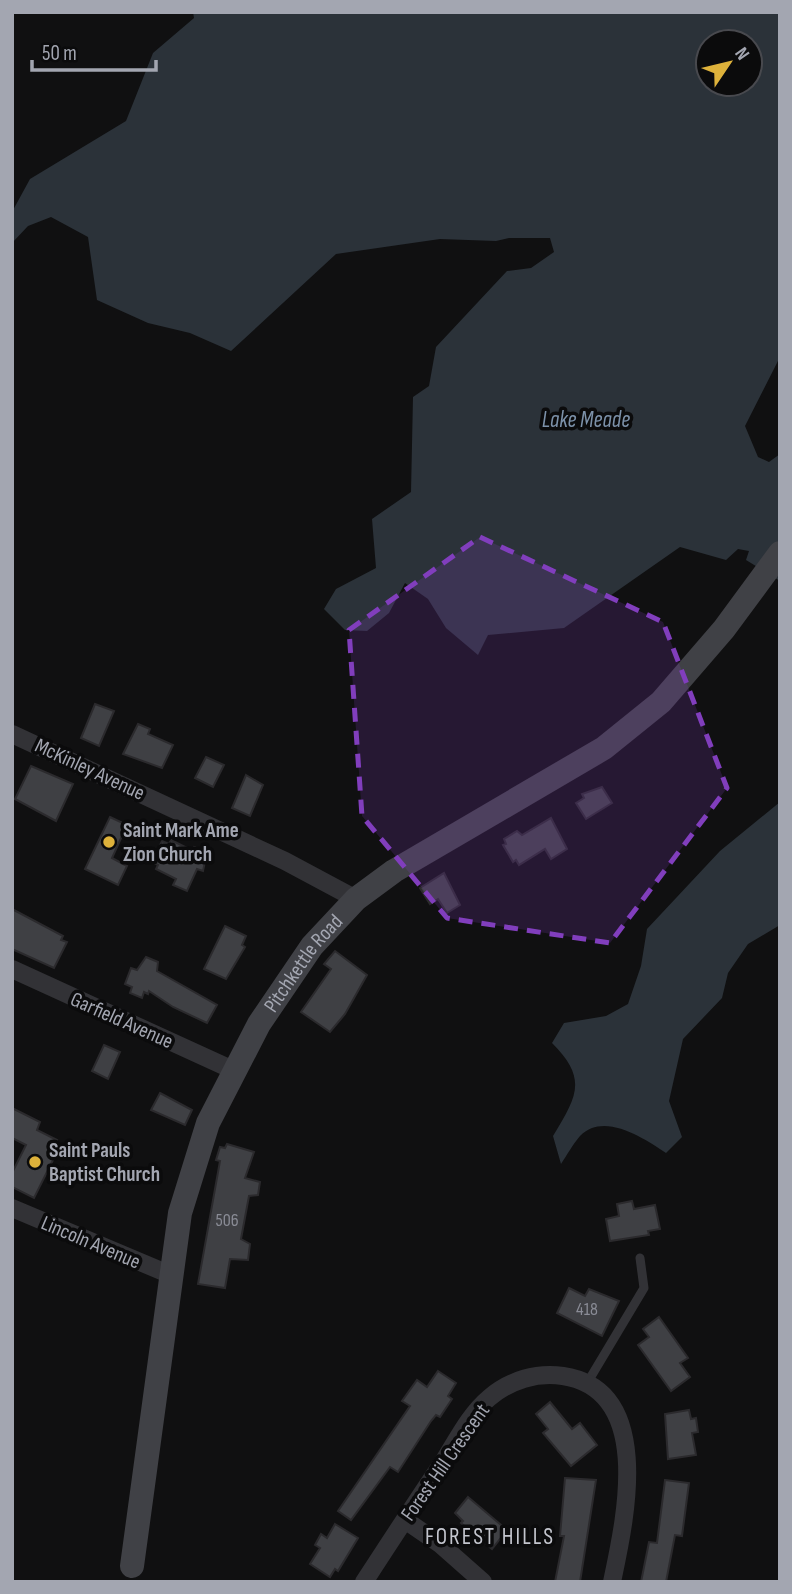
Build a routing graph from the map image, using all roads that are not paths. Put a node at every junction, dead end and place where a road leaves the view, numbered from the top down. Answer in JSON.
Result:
{"nodes":[{"id":1,"x":780,"y":553,"type":"edge"},
{"id":2,"x":12,"y":734,"type":"edge"},
{"id":3,"x":356,"y":899,"type":"junction"},
{"id":4,"x":12,"y":969,"type":"edge"},
{"id":5,"x":233,"y":1070,"type":"junction"},
{"id":6,"x":12,"y":1208,"type":"edge"},
{"id":7,"x":640,"y":1258,"type":"dead end"},
{"id":8,"x":171,"y":1275,"type":"junction"},
{"id":9,"x":586,"y":1385,"type":"junction"},
{"id":10,"x":405,"y":1520,"type":"junction"},
{"id":11,"x":132,"y":1566,"type":"dead end"},
{"id":12,"x":364,"y":1582,"type":"edge"},
{"id":13,"x":483,"y":1582,"type":"edge"},
{"id":14,"x":612,"y":1582,"type":"edge"}],
"edges":[{"from":1,"to":3,"type":"main road","name":"Pitchkettle Road"},
{"from":2,"to":3,"type":"street","name":"McKinley Avenue"},
{"from":3,"to":5,"type":"main road","name":"Pitchkettle Road"},
{"from":4,"to":5,"type":"street","name":"Garfield Avenue"},
{"from":5,"to":8,"type":"main road","name":"Pitchkettle Road"},
{"from":6,"to":8,"type":"street","name":"Lincoln Avenue"},
{"from":7,"to":9,"type":"lane"},
{"from":8,"to":11,"type":"main road","name":"Pitchkettle Road"},
{"from":9,"to":10,"type":"street","name":"Forest Hill Crescent"},
{"from":9,"to":14,"type":"street","name":"Forest Hill Crescent"},
{"from":10,"to":12,"type":"street","name":"Forest Hill Crescent"},
{"from":10,"to":13,"type":"street"}]}
